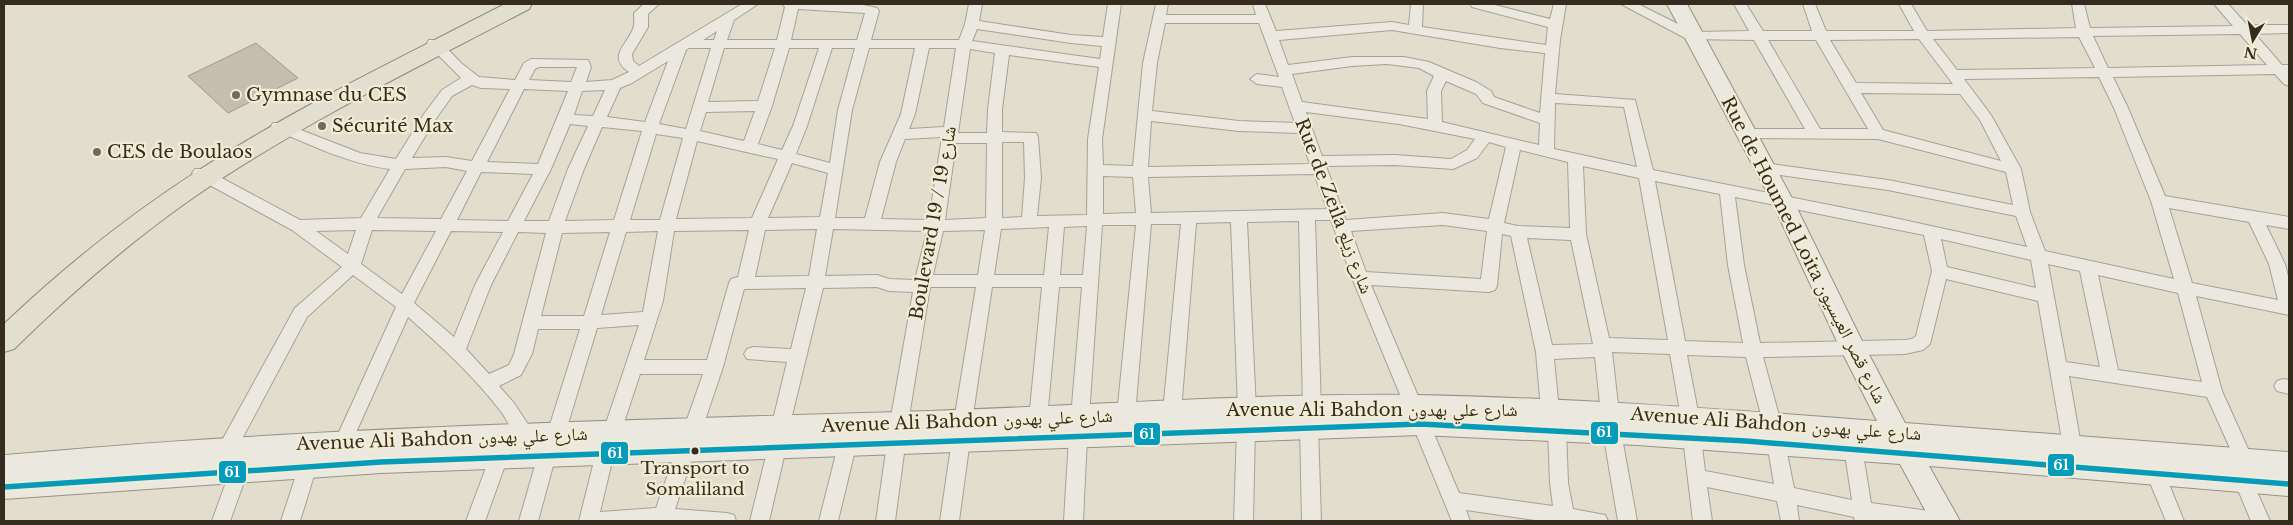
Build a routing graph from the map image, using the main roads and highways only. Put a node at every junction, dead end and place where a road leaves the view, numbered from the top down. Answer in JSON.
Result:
{"nodes":[{"id":1,"x":507,"y":4,"type":"edge"},
{"id":2,"x":521,"y":4,"type":"edge"},
{"id":3,"x":1677,"y":4,"type":"edge"},
{"id":4,"x":436,"y":45,"type":"junction"},
{"id":5,"x":204,"y":175,"type":"junction"},
{"id":6,"x":4,"y":327,"type":"edge"},
{"id":7,"x":4,"y":341,"type":"edge"},
{"id":8,"x":1246,"y":419,"type":"junction"},
{"id":9,"x":1079,"y":427,"type":"junction"},
{"id":10,"x":962,"y":431,"type":"junction"},
{"id":11,"x":898,"y":433,"type":"junction"},
{"id":12,"x":1774,"y":433,"type":"junction"},
{"id":13,"x":779,"y":438,"type":"junction"},
{"id":14,"x":1903,"y":442,"type":"junction"},
{"id":15,"x":551,"y":445,"type":"junction"},
{"id":16,"x":233,"y":460,"type":"junction"},
{"id":17,"x":2289,"y":464,"type":"edge"},
{"id":18,"x":2240,"y":466,"type":"junction"},
{"id":19,"x":4,"y":467,"type":"edge"},
{"id":20,"x":2289,"y":484,"type":"edge"},
{"id":21,"x":4,"y":487,"type":"edge"},
{"id":22,"x":1945,"y":521,"type":"edge"}],
"edges":[{"from":1,"to":4,"type":"main road"},
{"from":2,"to":4,"type":"main road"},
{"from":3,"to":14,"type":"main road","name":"Rue de Houmed Loita شارع قصر العيسيون"},
{"from":4,"to":5,"type":"main road"},
{"from":5,"to":6,"type":"main road"},
{"from":5,"to":7,"type":"main road"},
{"from":8,"to":9,"type":"main road","name":"Avenue Ali Bahdon شارع علي بهدون"},
{"from":8,"to":9,"type":"main road","name":"Avenue Ali Bahdon شارع علي بهدون"},
{"from":8,"to":12,"type":"main road","name":"Avenue Ali Bahdon شارع علي بهدون"},
{"from":9,"to":10,"type":"main road","name":"Avenue Ali Bahdon شارع علي بهدون"},
{"from":9,"to":10,"type":"main road","name":"Avenue Ali Bahdon شارع علي بهدون"},
{"from":10,"to":11,"type":"main road","name":"Avenue Ali Bahdon شارع علي بهدون"},
{"from":11,"to":13,"type":"main road","name":"Avenue Ali Bahdon شارع علي بهدون"},
{"from":11,"to":13,"type":"main road","name":"Avenue Ali Bahdon شارع علي بهدون"},
{"from":12,"to":14,"type":"main road","name":"Avenue Ali Bahdon شارع علي بهدون"},
{"from":12,"to":14,"type":"main road","name":"Avenue Ali Bahdon شارع علي بهدون"},
{"from":13,"to":15,"type":"main road","name":"Avenue Ali Bahdon شارع علي بهدون"},
{"from":14,"to":18,"type":"main road","name":"Avenue Ali Bahdon شارع علي بهدون"},
{"from":14,"to":18,"type":"main road","name":"Avenue Ali Bahdon شارع علي بهدون"},
{"from":14,"to":22,"type":"main road","name":"Rue de Houmed Loita شارع قصر العيسيون"},
{"from":15,"to":16,"type":"main road","name":"Avenue Ali Bahdon شارع علي بهدون"},
{"from":15,"to":16,"type":"main road","name":"Avenue Ali Bahdon شارع علي بهدون"},
{"from":16,"to":19,"type":"main road","name":"Avenue Ali Bahdon شارع علي بهدون"},
{"from":16,"to":21,"type":"main road","name":"Avenue Ali Bahdon شارع علي بهدون"},
{"from":17,"to":18,"type":"main road","name":"Avenue Ali Bahdon شارع علي بهدون"},
{"from":18,"to":20,"type":"main road","name":"Avenue Ali Bahdon شارع علي بهدون"}]}
